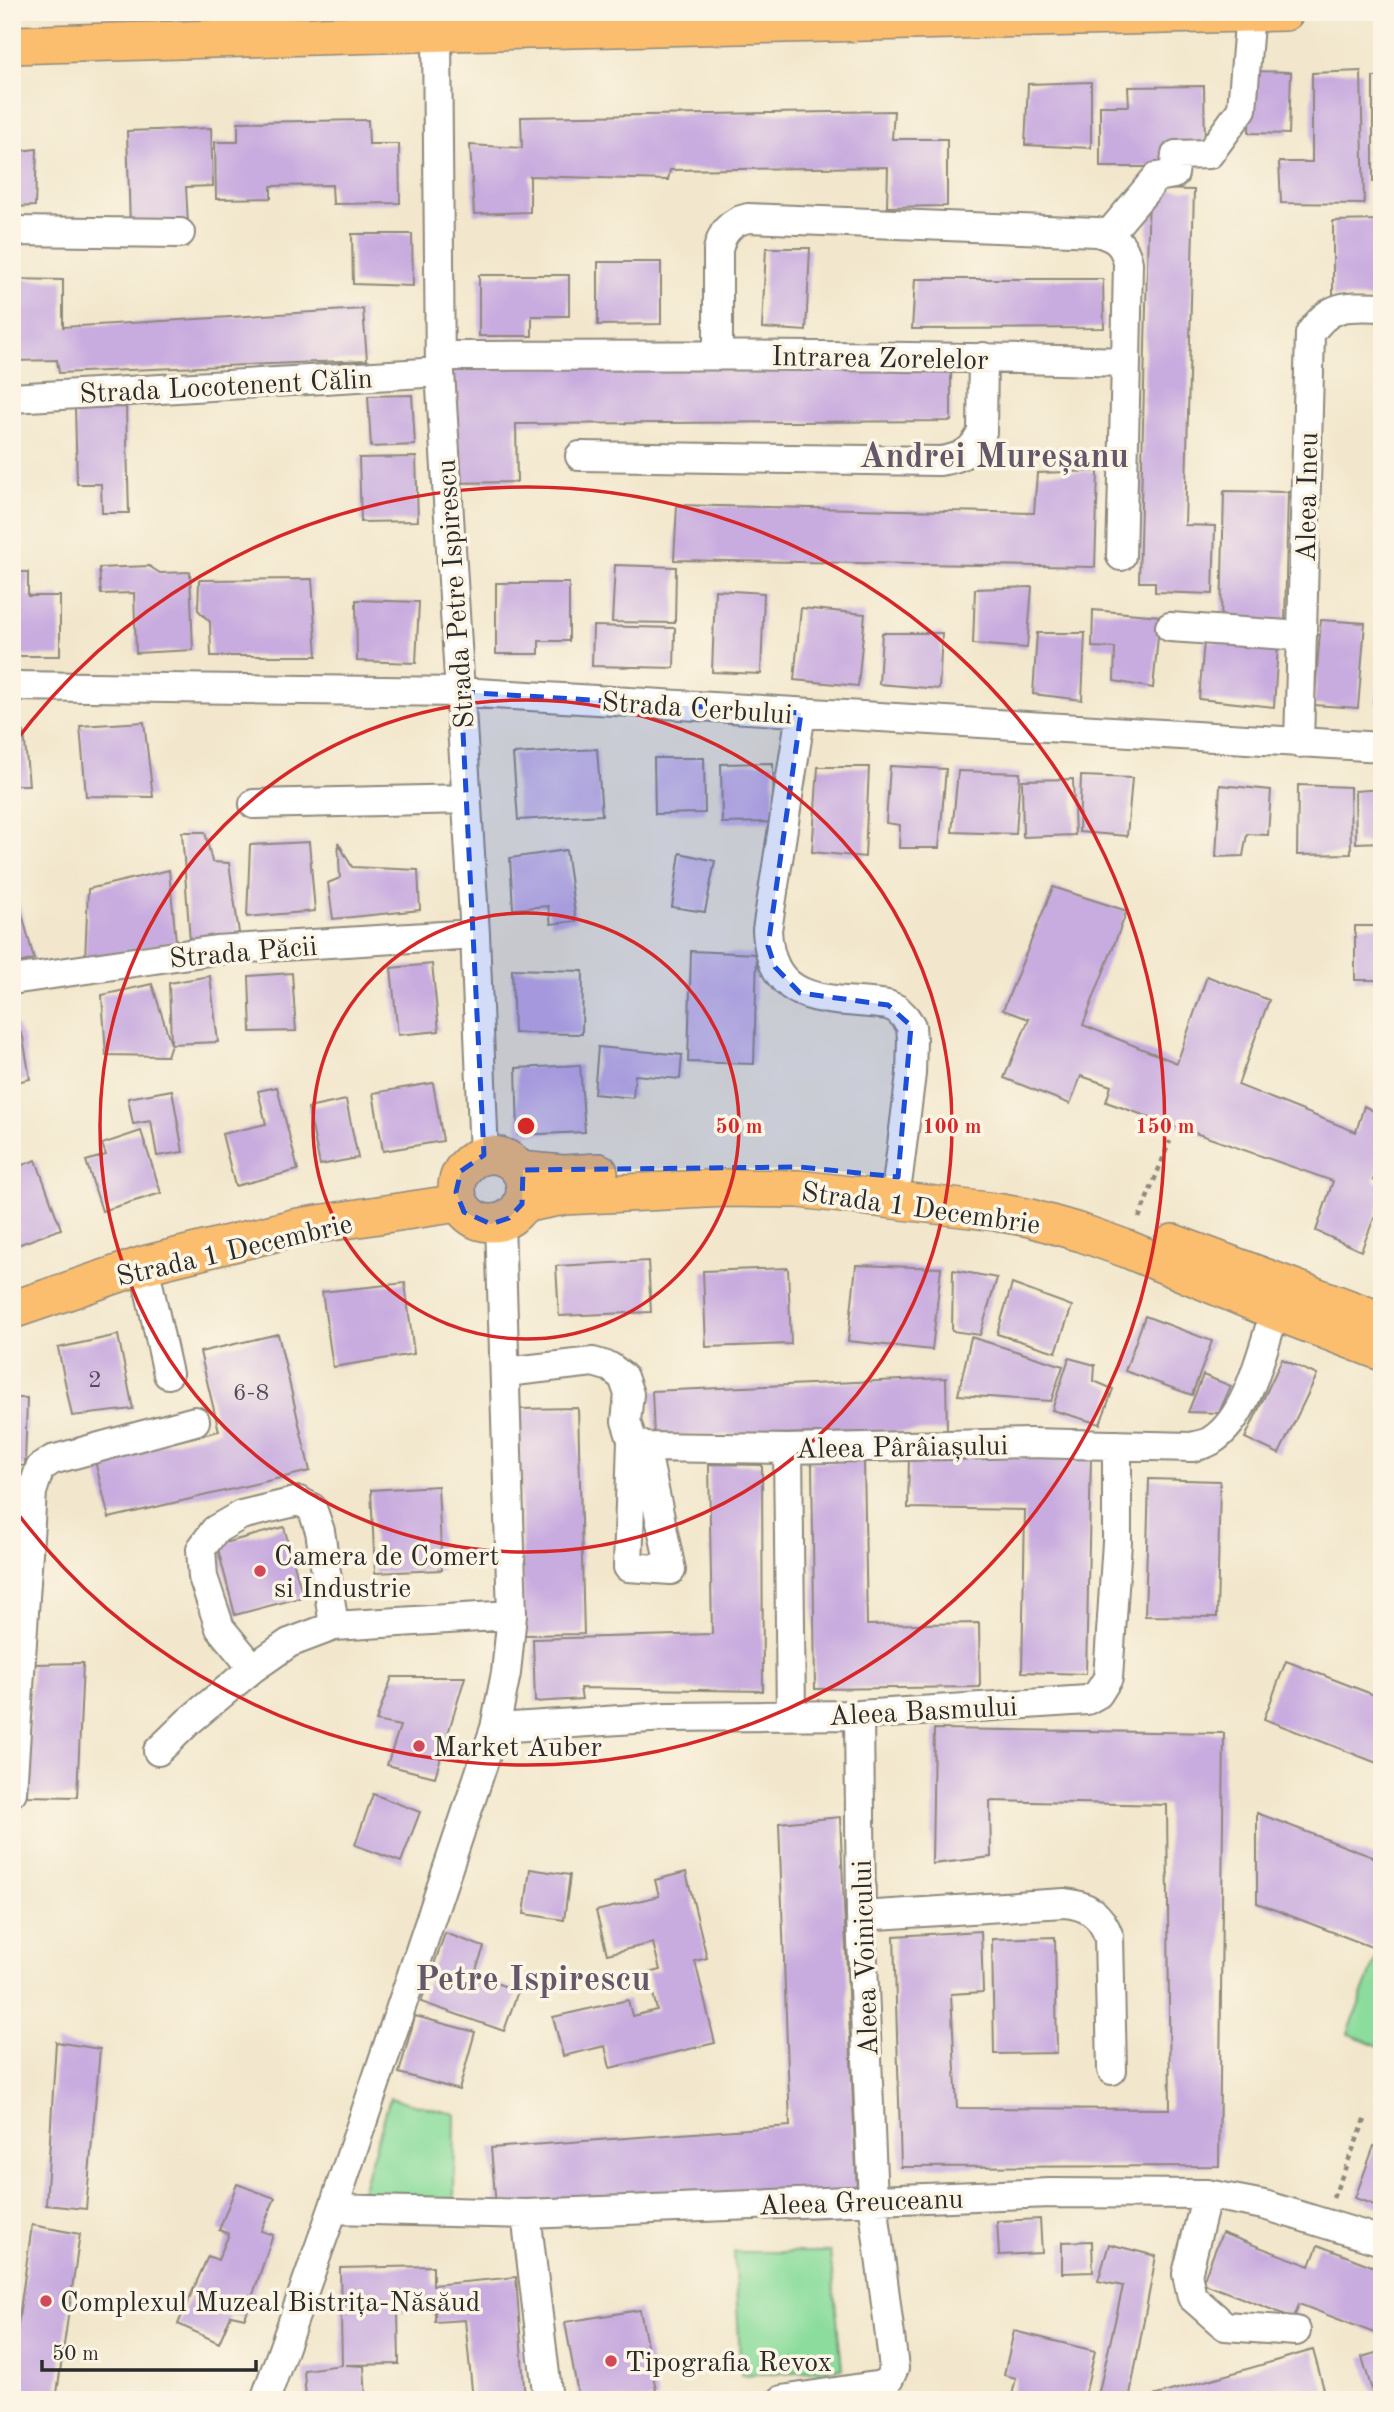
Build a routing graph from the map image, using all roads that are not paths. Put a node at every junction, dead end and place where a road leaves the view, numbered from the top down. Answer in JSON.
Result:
{"nodes":[{"id":1,"x":1286,"y":12,"type":"edge"},
{"id":2,"x":1250,"y":13,"type":"edge"},
{"id":3,"x":383,"y":23,"type":"edge"},
{"id":4,"x":437,"y":33,"type":"junction"},
{"id":5,"x":12,"y":45,"type":"edge"},
{"id":6,"x":12,"y":231,"type":"edge"},
{"id":7,"x":180,"y":233,"type":"dead end"},
{"id":8,"x":1108,"y":235,"type":"junction"},
{"id":9,"x":1382,"y":306,"type":"edge"},
{"id":10,"x":718,"y":355,"type":"junction"},
{"id":11,"x":983,"y":358,"type":"junction"},
{"id":12,"x":1126,"y":362,"type":"junction"},
{"id":13,"x":440,"y":364,"type":"junction"},
{"id":14,"x":12,"y":398,"type":"edge"},
{"id":15,"x":580,"y":456,"type":"dead end"},
{"id":16,"x":1121,"y":556,"type":"dead end"},
{"id":17,"x":1170,"y":627,"type":"dead end"},
{"id":18,"x":1302,"y":636,"type":"junction"},
{"id":19,"x":12,"y":686,"type":"edge"},
{"id":20,"x":461,"y":692,"type":"junction"},
{"id":21,"x":801,"y":713,"type":"junction"},
{"id":22,"x":1299,"y":743,"type":"junction"},
{"id":23,"x":1382,"y":747,"type":"edge"},
{"id":24,"x":467,"y":799,"type":"junction"},
{"id":25,"x":254,"y":804,"type":"dead end"},
{"id":26,"x":475,"y":934,"type":"junction"},
{"id":27,"x":12,"y":980,"type":"edge"},
{"id":28,"x":484,"y":1155,"type":"junction"},
{"id":29,"x":898,"y":1177,"type":"junction"},
{"id":30,"x":458,"y":1192,"type":"junction"},
{"id":31,"x":514,"y":1199,"type":"junction"},
{"id":32,"x":144,"y":1265,"type":"junction"},
{"id":33,"x":12,"y":1289,"type":"edge"},
{"id":34,"x":12,"y":1310,"type":"edge"},
{"id":35,"x":1275,"y":1311,"type":"junction"},
{"id":36,"x":1382,"y":1321,"type":"edge"},
{"id":37,"x":1382,"y":1352,"type":"edge"},
{"id":38,"x":506,"y":1372,"type":"junction"},
{"id":39,"x":168,"y":1374,"type":"dead end"},
{"id":40,"x":195,"y":1421,"type":"dead end"},
{"id":41,"x":1117,"y":1446,"type":"junction"},
{"id":42,"x":788,"y":1449,"type":"junction"},
{"id":43,"x":512,"y":1615,"type":"junction"},
{"id":44,"x":334,"y":1626,"type":"junction"},
{"id":45,"x":253,"y":1668,"type":"junction"},
{"id":46,"x":15,"y":1705,"type":"edge"},
{"id":47,"x":791,"y":1715,"type":"junction"},
{"id":48,"x":859,"y":1715,"type":"junction"},
{"id":49,"x":495,"y":1728,"type":"junction"},
{"id":50,"x":158,"y":1751,"type":"dead end"},
{"id":51,"x":12,"y":1792,"type":"edge"},
{"id":52,"x":861,"y":1916,"type":"junction"},
{"id":53,"x":1112,"y":2070,"type":"dead end"},
{"id":54,"x":1207,"y":2194,"type":"junction"},
{"id":55,"x":873,"y":2201,"type":"junction"},
{"id":56,"x":333,"y":2209,"type":"junction"},
{"id":57,"x":526,"y":2214,"type":"junction"},
{"id":58,"x":1382,"y":2241,"type":"edge"},
{"id":59,"x":1296,"y":2331,"type":"dead end"},
{"id":60,"x":265,"y":2400,"type":"edge"},
{"id":61,"x":548,"y":2400,"type":"edge"},
{"id":62,"x":782,"y":2400,"type":"edge"}],
"edges":[{"from":1,"to":2,"type":"main road"},
{"from":2,"to":4,"type":"main road"},
{"from":2,"to":8,"type":"street"},
{"from":3,"to":4,"type":"main road"},
{"from":3,"to":5,"type":"main road"},
{"from":4,"to":13,"type":"street","name":"Strada Petre Ispirescu"},
{"from":6,"to":7,"type":"street"},
{"from":8,"to":10,"type":"street"},
{"from":8,"to":12,"type":"street"},
{"from":9,"to":18,"type":"street","name":"Aleea Ineu"},
{"from":10,"to":11,"type":"street","name":"Intrarea Zorelelor"},
{"from":10,"to":13,"type":"street","name":"Intrarea Zorelelor"},
{"from":11,"to":12,"type":"street","name":"Intrarea Zorelelor"},
{"from":11,"to":15,"type":"street"},
{"from":12,"to":16,"type":"street"},
{"from":13,"to":14,"type":"street","name":"Strada Locotenent Călin"},
{"from":13,"to":20,"type":"street","name":"Strada Petre Ispirescu"},
{"from":17,"to":18,"type":"street"},
{"from":18,"to":22,"type":"street","name":"Aleea Ineu"},
{"from":19,"to":20,"type":"street","name":"Strada Cerbului"},
{"from":20,"to":21,"type":"street","name":"Strada Cerbului"},
{"from":20,"to":24,"type":"street","name":"Strada Petre Ispirescu"},
{"from":21,"to":22,"type":"street","name":"Strada Cerbului"},
{"from":21,"to":29,"type":"street"},
{"from":22,"to":23,"type":"street","name":"Strada Cerbului"},
{"from":24,"to":25,"type":"street"},
{"from":24,"to":26,"type":"street","name":"Strada Petre Ispirescu"},
{"from":26,"to":27,"type":"street","name":"Strada Păcii"},
{"from":26,"to":28,"type":"street","name":"Strada Petre Ispirescu"},
{"from":28,"to":30,"type":"main road"},
{"from":28,"to":31,"type":"main road","name":"Strada 1 Decembrie"},
{"from":29,"to":31,"type":"main road","name":"Strada 1 Decembrie"},
{"from":29,"to":36,"type":"main road","name":"Strada 1 Decembrie"},
{"from":30,"to":31,"type":"main road","name":"Strada 1 Decembrie"},
{"from":30,"to":32,"type":"main road","name":"Strada 1 Decembrie"},
{"from":30,"to":33,"type":"main road","name":"Strada 1 Decembrie"},
{"from":31,"to":35,"type":"main road","name":"Strada 1 Decembrie"},
{"from":31,"to":38,"type":"street"},
{"from":32,"to":34,"type":"main road","name":"Strada 1 Decembrie"},
{"from":32,"to":39,"type":"street"},
{"from":35,"to":37,"type":"main road","name":"Strada 1 Decembrie"},
{"from":35,"to":41,"type":"street","name":"Aleea Pârâiașului"},
{"from":38,"to":42,"type":"street","name":"Aleea Pârâiașului"},
{"from":38,"to":43,"type":"street"},
{"from":40,"to":46,"type":"street"},
{"from":41,"to":42,"type":"street","name":"Aleea Pârâiașului"},
{"from":41,"to":48,"type":"street","name":"Aleea Basmului"},
{"from":42,"to":47,"type":"street"},
{"from":43,"to":44,"type":"street"},
{"from":43,"to":49,"type":"street"},
{"from":44,"to":45,"type":"street"},
{"from":44,"to":45,"type":"street"},
{"from":45,"to":50,"type":"street"},
{"from":46,"to":51,"type":"street"},
{"from":47,"to":48,"type":"street","name":"Aleea Basmului"},
{"from":47,"to":49,"type":"street","name":"Aleea Basmului"},
{"from":48,"to":52,"type":"street","name":"Aleea Voinicului"},
{"from":49,"to":56,"type":"street"},
{"from":52,"to":53,"type":"street"},
{"from":52,"to":55,"type":"street","name":"Aleea Voinicului"},
{"from":54,"to":55,"type":"street","name":"Aleea Greuceanu"},
{"from":54,"to":58,"type":"street","name":"Aleea Greuceanu"},
{"from":54,"to":59,"type":"street"},
{"from":55,"to":57,"type":"street","name":"Aleea Greuceanu"},
{"from":55,"to":62,"type":"street","name":"Aleea Voinicului"},
{"from":56,"to":57,"type":"street","name":"Aleea Greuceanu"},
{"from":56,"to":60,"type":"street"},
{"from":57,"to":61,"type":"street"}]}
